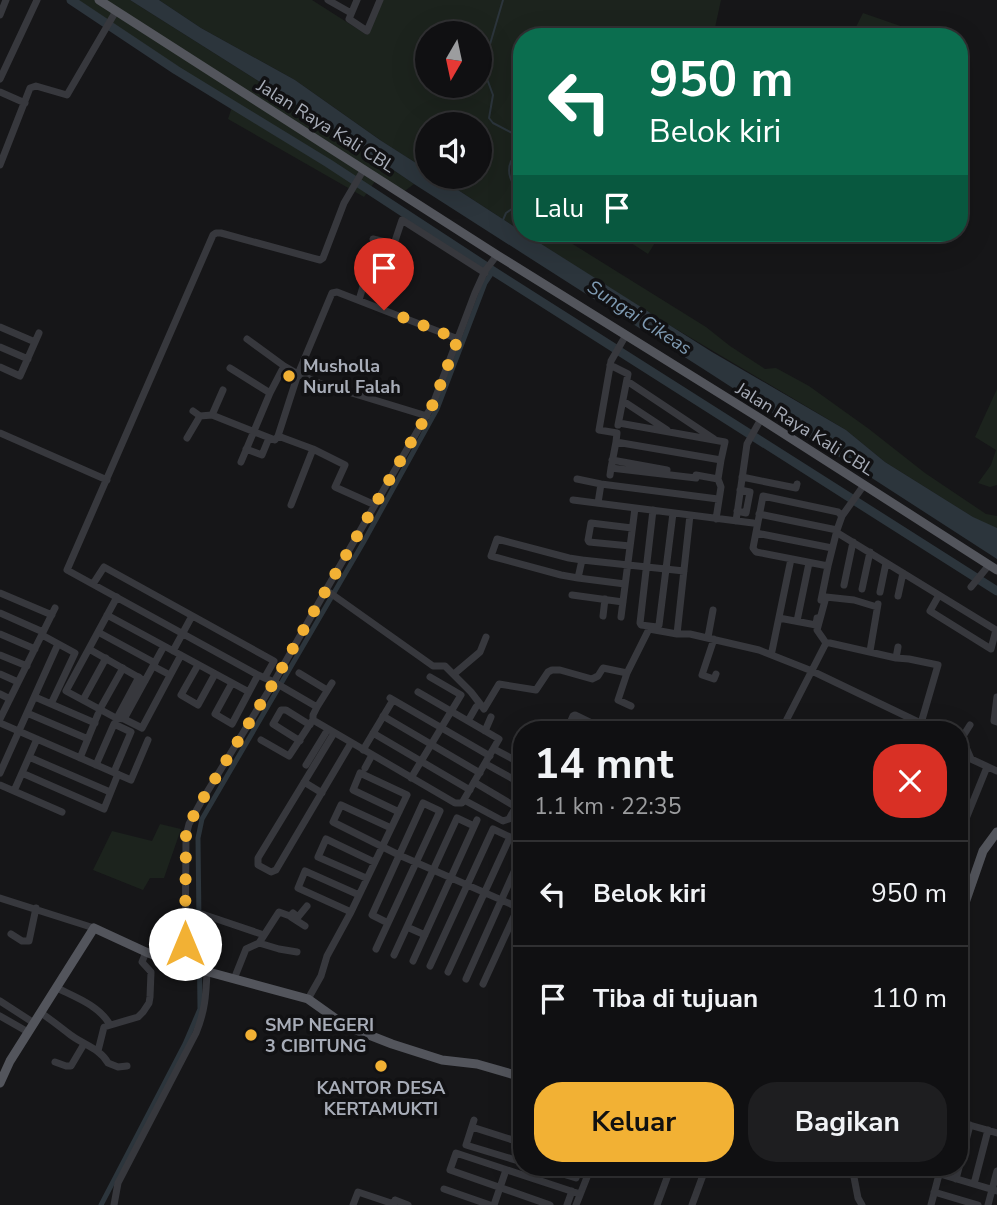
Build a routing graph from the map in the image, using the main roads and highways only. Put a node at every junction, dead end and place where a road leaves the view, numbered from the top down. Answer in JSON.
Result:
{"nodes":[{"id":1,"x":102,"y":1,"type":"edge"},
{"id":2,"x":993,"y":568,"type":"edge"},
{"id":3,"x":997,"y":832,"type":"edge"},
{"id":4,"x":968,"y":894,"type":"edge"},
{"id":5,"x":513,"y":1074,"type":"edge"},
{"id":6,"x":0,"y":1083,"type":"edge"}],
"edges":[{"from":1,"to":2,"type":"main road","name":"Jalan Raya Kali CBL"},
{"from":3,"to":4,"type":"main road"},
{"from":5,"to":6,"type":"main road"}]}
